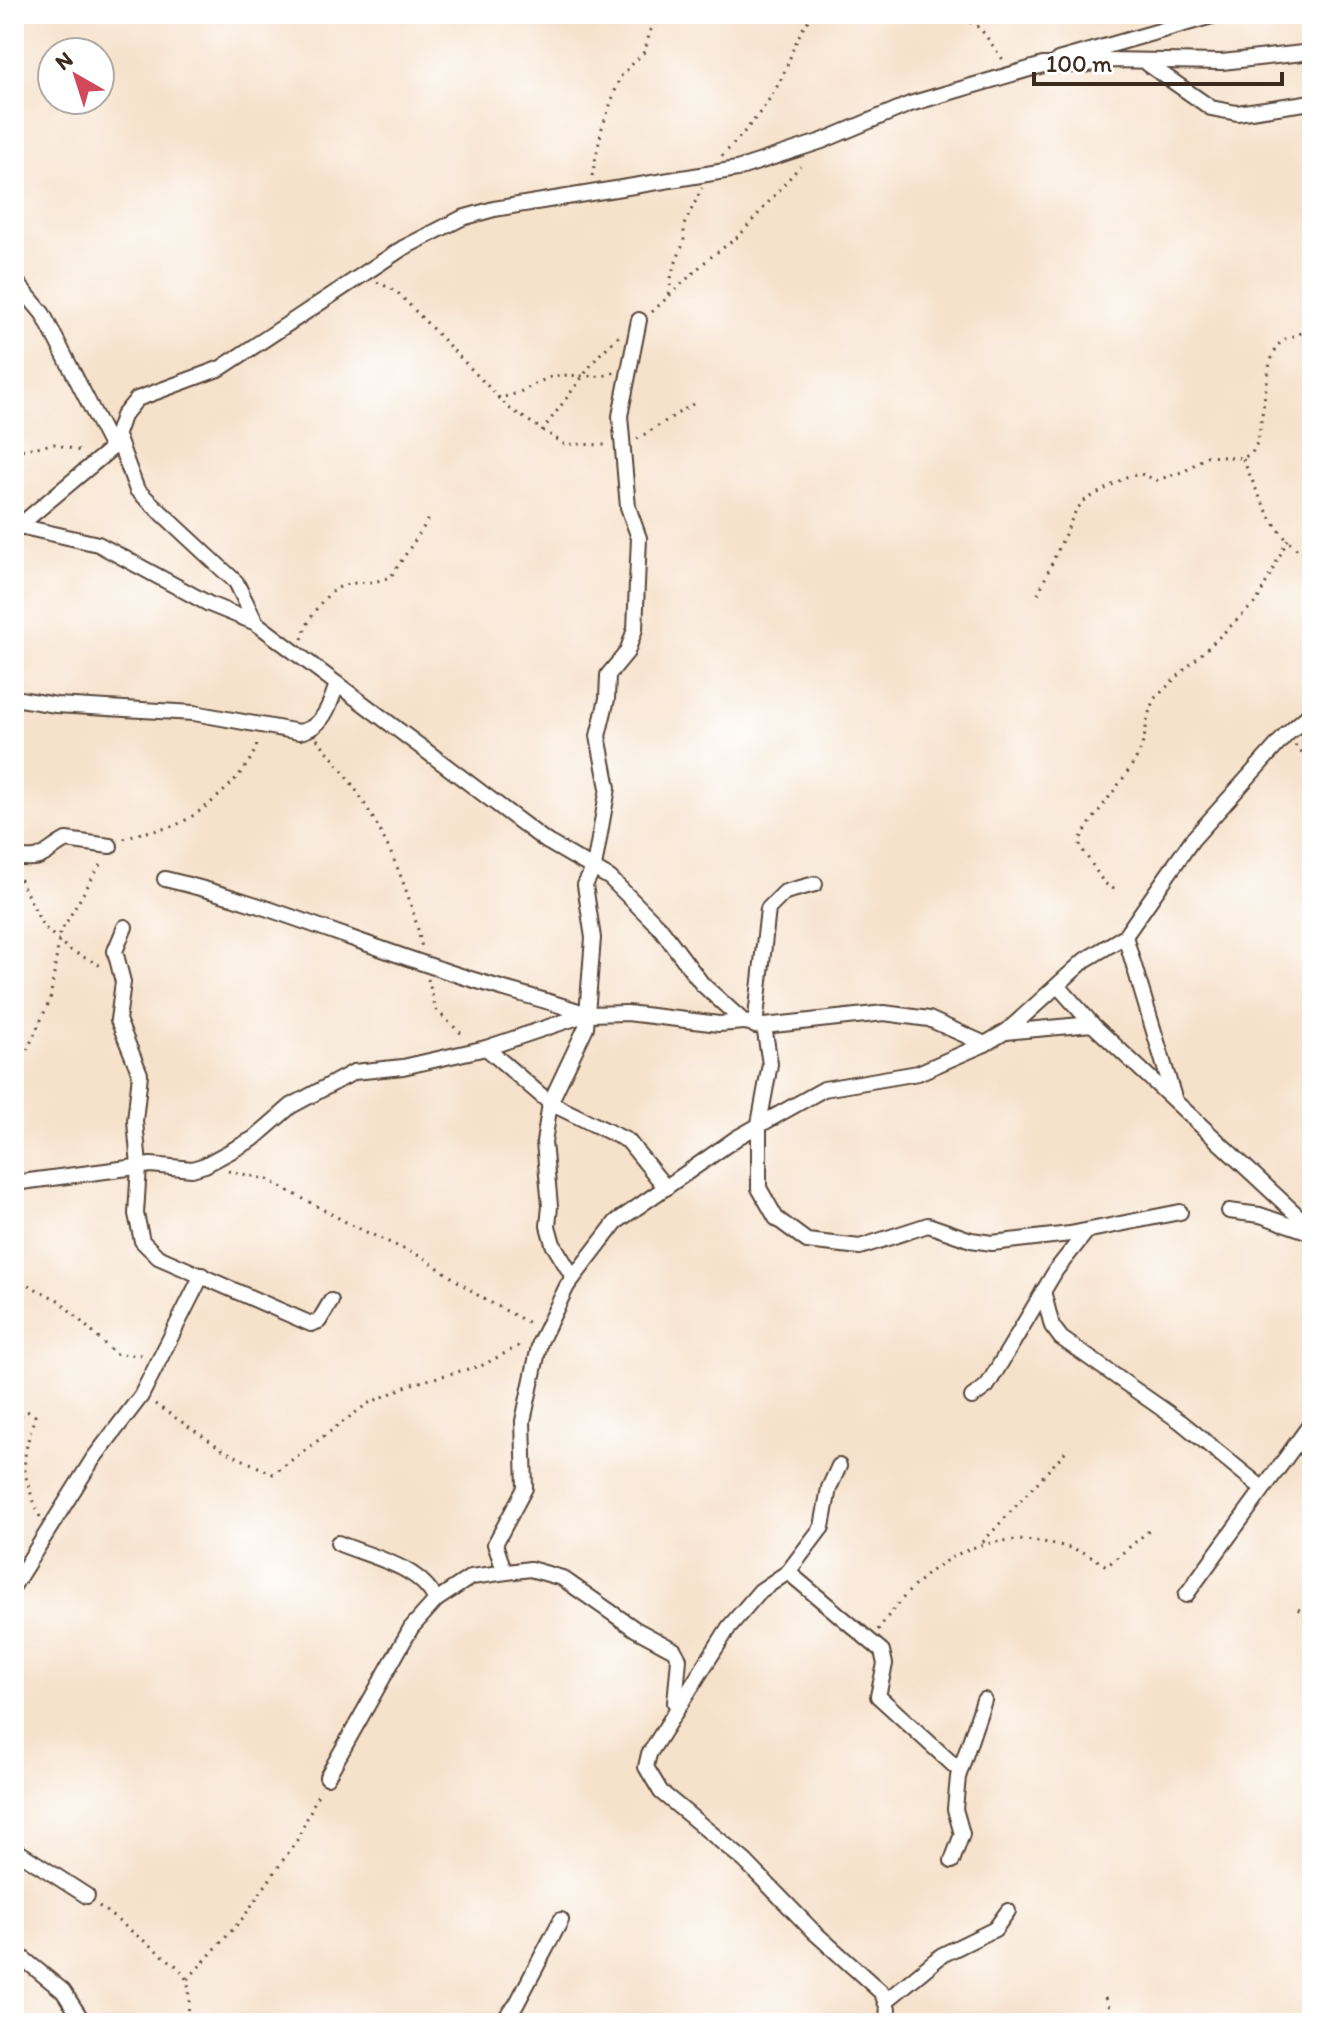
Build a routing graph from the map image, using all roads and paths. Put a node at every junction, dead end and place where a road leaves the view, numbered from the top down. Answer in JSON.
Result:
{"nodes":[{"id":1,"x":661,"y":14,"type":"edge"},
{"id":2,"x":814,"y":14,"type":"edge"},
{"id":3,"x":956,"y":14,"type":"edge"},
{"id":4,"x":1219,"y":14,"type":"edge"},
{"id":5,"x":1308,"y":14,"type":"edge"},
{"id":6,"x":1312,"y":28,"type":"edge"},
{"id":7,"x":1312,"y":52,"type":"edge"},
{"id":8,"x":1144,"y":61,"type":"junction"},
{"id":9,"x":1043,"y":65,"type":"junction"},
{"id":10,"x":1013,"y":74,"type":"junction"},
{"id":11,"x":1312,"y":102,"type":"edge"},
{"id":12,"x":805,"y":160,"type":"dead end"},
{"id":13,"x":703,"y":177,"type":"junction"},
{"id":14,"x":594,"y":192,"type":"junction"},
{"id":15,"x":358,"y":277,"type":"junction"},
{"id":16,"x":14,"y":279,"type":"edge"},
{"id":17,"x":669,"y":296,"type":"junction"},
{"id":18,"x":639,"y":320,"type":"junction"},
{"id":19,"x":1312,"y":329,"type":"edge"},
{"id":20,"x":631,"y":364,"type":"junction"},
{"id":21,"x":582,"y":376,"type":"junction"},
{"id":22,"x":497,"y":398,"type":"junction"},
{"id":23,"x":693,"y":404,"type":"dead end"},
{"id":24,"x":542,"y":431,"type":"junction"},
{"id":25,"x":115,"y":444,"type":"junction"},
{"id":26,"x":622,"y":444,"type":"junction"},
{"id":27,"x":14,"y":451,"type":"edge"},
{"id":28,"x":1243,"y":458,"type":"junction"},
{"id":29,"x":98,"y":460,"type":"junction"},
{"id":30,"x":429,"y":519,"type":"dead end"},
{"id":31,"x":16,"y":528,"type":"edge"},
{"id":32,"x":1288,"y":539,"type":"junction"},
{"id":33,"x":1312,"y":559,"type":"edge"},
{"id":34,"x":1038,"y":594,"type":"dead end"},
{"id":35,"x":256,"y":623,"type":"junction"},
{"id":36,"x":298,"y":655,"type":"junction"},
{"id":37,"x":337,"y":684,"type":"junction"},
{"id":38,"x":14,"y":698,"type":"edge"},
{"id":39,"x":1312,"y":712,"type":"edge"},
{"id":40,"x":263,"y":725,"type":"junction"},
{"id":41,"x":310,"y":730,"type":"junction"},
{"id":42,"x":1286,"y":735,"type":"junction"},
{"id":43,"x":1312,"y":763,"type":"edge"},
{"id":44,"x":110,"y":846,"type":"junction"},
{"id":45,"x":14,"y":857,"type":"edge"},
{"id":46,"x":594,"y":867,"type":"junction"},
{"id":47,"x":14,"y":869,"type":"edge"},
{"id":48,"x":165,"y":879,"type":"dead end"},
{"id":49,"x":815,"y":884,"type":"dead end"},
{"id":50,"x":1114,"y":889,"type":"dead end"},
{"id":51,"x":125,"y":927,"type":"dead end"},
{"id":52,"x":1125,"y":936,"type":"junction"},
{"id":53,"x":58,"y":940,"type":"junction"},
{"id":54,"x":425,"y":964,"type":"junction"},
{"id":55,"x":122,"y":977,"type":"junction"},
{"id":56,"x":1059,"y":987,"type":"junction"},
{"id":57,"x":587,"y":1014,"type":"junction"},
{"id":58,"x":1092,"y":1024,"type":"junction"},
{"id":59,"x":754,"y":1025,"type":"junction"},
{"id":60,"x":1005,"y":1032,"type":"junction"},
{"id":61,"x":985,"y":1044,"type":"junction"},
{"id":62,"x":486,"y":1048,"type":"junction"},
{"id":63,"x":14,"y":1079,"type":"edge"},
{"id":64,"x":1176,"y":1101,"type":"junction"},
{"id":65,"x":550,"y":1103,"type":"junction"},
{"id":66,"x":759,"y":1124,"type":"junction"},
{"id":67,"x":205,"y":1165,"type":"junction"},
{"id":68,"x":139,"y":1166,"type":"junction"},
{"id":69,"x":14,"y":1183,"type":"edge"},
{"id":70,"x":666,"y":1188,"type":"junction"},
{"id":71,"x":1229,"y":1211,"type":"dead end"},
{"id":72,"x":1180,"y":1212,"type":"dead end"},
{"id":73,"x":1087,"y":1231,"type":"junction"},
{"id":74,"x":1312,"y":1231,"type":"edge"},
{"id":75,"x":202,"y":1275,"type":"junction"},
{"id":76,"x":573,"y":1277,"type":"junction"},
{"id":77,"x":14,"y":1278,"type":"edge"},
{"id":78,"x":1043,"y":1291,"type":"junction"},
{"id":79,"x":331,"y":1301,"type":"dead end"},
{"id":80,"x":545,"y":1330,"type":"junction"},
{"id":81,"x":523,"y":1344,"type":"dead end"},
{"id":82,"x":158,"y":1364,"type":"junction"},
{"id":83,"x":141,"y":1396,"type":"junction"},
{"id":84,"x":972,"y":1397,"type":"dead end"},
{"id":85,"x":14,"y":1420,"type":"edge"},
{"id":86,"x":1312,"y":1422,"type":"edge"},
{"id":87,"x":1066,"y":1451,"type":"dead end"},
{"id":88,"x":839,"y":1466,"type":"dead end"},
{"id":89,"x":1262,"y":1488,"type":"junction"},
{"id":90,"x":1152,"y":1528,"type":"dead end"},
{"id":91,"x":47,"y":1530,"type":"junction"},
{"id":92,"x":983,"y":1542,"type":"junction"},
{"id":93,"x":338,"y":1543,"type":"dead end"},
{"id":94,"x":504,"y":1570,"type":"junction"},
{"id":95,"x":788,"y":1572,"type":"junction"},
{"id":96,"x":14,"y":1585,"type":"edge"},
{"id":97,"x":1186,"y":1595,"type":"dead end"},
{"id":98,"x":436,"y":1600,"type":"junction"},
{"id":99,"x":1298,"y":1609,"type":"dead end"},
{"id":100,"x":1312,"y":1621,"type":"edge"},
{"id":101,"x":871,"y":1639,"type":"junction"},
{"id":102,"x":984,"y":1700,"type":"dead end"},
{"id":103,"x":675,"y":1710,"type":"junction"},
{"id":104,"x":959,"y":1770,"type":"junction"},
{"id":105,"x":327,"y":1777,"type":"joint"},
{"id":106,"x":14,"y":1849,"type":"edge"},
{"id":107,"x":952,"y":1861,"type":"dead end"},
{"id":108,"x":87,"y":1896,"type":"joint"},
{"id":109,"x":1008,"y":1911,"type":"dead end"},
{"id":110,"x":561,"y":1920,"type":"dead end"},
{"id":111,"x":14,"y":1951,"type":"edge"},
{"id":112,"x":188,"y":1979,"type":"junction"},
{"id":113,"x":1105,"y":1998,"type":"dead end"},
{"id":114,"x":886,"y":2001,"type":"junction"},
{"id":115,"x":84,"y":2023,"type":"edge"},
{"id":116,"x":187,"y":2023,"type":"edge"},
{"id":117,"x":501,"y":2023,"type":"edge"},
{"id":118,"x":886,"y":2023,"type":"edge"},
{"id":119,"x":1115,"y":2023,"type":"edge"}],
"edges":[{"from":1,"to":14,"type":"path"},
{"from":2,"to":13,"type":"path"},
{"from":3,"to":10,"type":"path"},
{"from":4,"to":9,"type":"street"},
{"from":5,"to":6,"type":"street"},
{"from":7,"to":8,"type":"street"},
{"from":8,"to":9,"type":"street"},
{"from":8,"to":11,"type":"street"},
{"from":9,"to":10,"type":"street"},
{"from":10,"to":13,"type":"street"},
{"from":12,"to":17,"type":"path"},
{"from":13,"to":14,"type":"street"},
{"from":13,"to":17,"type":"path"},
{"from":14,"to":15,"type":"street"},
{"from":15,"to":22,"type":"path"},
{"from":15,"to":25,"type":"street"},
{"from":16,"to":25,"type":"street"},
{"from":17,"to":18,"type":"path"},
{"from":18,"to":20,"type":"street"},
{"from":18,"to":21,"type":"path"},
{"from":19,"to":28,"type":"path"},
{"from":20,"to":21,"type":"path"},
{"from":20,"to":26,"type":"street"},
{"from":21,"to":22,"type":"path"},
{"from":21,"to":24,"type":"path"},
{"from":22,"to":24,"type":"path"},
{"from":23,"to":26,"type":"path"},
{"from":24,"to":26,"type":"path"},
{"from":25,"to":29,"type":"street"},
{"from":25,"to":35,"type":"street"},
{"from":26,"to":46,"type":"street"},
{"from":27,"to":29,"type":"path"},
{"from":28,"to":32,"type":"path"},
{"from":28,"to":34,"type":"path"},
{"from":29,"to":31,"type":"street"},
{"from":30,"to":36,"type":"path"},
{"from":31,"to":35,"type":"street"},
{"from":32,"to":33,"type":"path"},
{"from":32,"to":50,"type":"path"},
{"from":35,"to":36,"type":"street"},
{"from":36,"to":37,"type":"street"},
{"from":37,"to":41,"type":"street"},
{"from":37,"to":46,"type":"street"},
{"from":38,"to":40,"type":"street"},
{"from":39,"to":42,"type":"street"},
{"from":40,"to":41,"type":"street"},
{"from":40,"to":44,"type":"path"},
{"from":41,"to":54,"type":"path"},
{"from":42,"to":43,"type":"path"},
{"from":42,"to":52,"type":"street"},
{"from":44,"to":45,"type":"street"},
{"from":44,"to":53,"type":"path"},
{"from":46,"to":57,"type":"street"},
{"from":46,"to":59,"type":"street"},
{"from":47,"to":53,"type":"path"},
{"from":48,"to":54,"type":"street"},
{"from":49,"to":59,"type":"street"},
{"from":51,"to":55,"type":"street"},
{"from":52,"to":56,"type":"street"},
{"from":52,"to":64,"type":"street"},
{"from":53,"to":55,"type":"path"},
{"from":53,"to":63,"type":"path"},
{"from":54,"to":57,"type":"street"},
{"from":54,"to":62,"type":"path"},
{"from":55,"to":68,"type":"street"},
{"from":56,"to":58,"type":"street"},
{"from":56,"to":60,"type":"street"},
{"from":57,"to":59,"type":"street"},
{"from":57,"to":62,"type":"street"},
{"from":57,"to":65,"type":"street"},
{"from":58,"to":60,"type":"street"},
{"from":58,"to":64,"type":"street"},
{"from":59,"to":61,"type":"street"},
{"from":59,"to":66,"type":"street"},
{"from":60,"to":61,"type":"street"},
{"from":61,"to":66,"type":"street"},
{"from":62,"to":65,"type":"street"},
{"from":62,"to":67,"type":"street"},
{"from":64,"to":74,"type":"street"},
{"from":65,"to":70,"type":"street"},
{"from":65,"to":76,"type":"street"},
{"from":66,"to":70,"type":"street"},
{"from":66,"to":73,"type":"street"},
{"from":67,"to":68,"type":"street"},
{"from":67,"to":80,"type":"path"},
{"from":68,"to":69,"type":"street"},
{"from":68,"to":75,"type":"street"},
{"from":70,"to":76,"type":"street"},
{"from":71,"to":74,"type":"street"},
{"from":72,"to":73,"type":"street"},
{"from":73,"to":78,"type":"street"},
{"from":75,"to":79,"type":"street"},
{"from":75,"to":82,"type":"street"},
{"from":76,"to":80,"type":"street"},
{"from":77,"to":82,"type":"path"},
{"from":78,"to":84,"type":"street"},
{"from":78,"to":89,"type":"street"},
{"from":80,"to":94,"type":"street"},
{"from":81,"to":83,"type":"path"},
{"from":82,"to":83,"type":"street"},
{"from":83,"to":91,"type":"street"},
{"from":85,"to":91,"type":"path"},
{"from":86,"to":89,"type":"street"},
{"from":87,"to":92,"type":"path"},
{"from":88,"to":95,"type":"street"},
{"from":89,"to":97,"type":"street"},
{"from":90,"to":92,"type":"path"},
{"from":91,"to":96,"type":"street"},
{"from":92,"to":101,"type":"path"},
{"from":93,"to":98,"type":"street"},
{"from":94,"to":98,"type":"street"},
{"from":94,"to":103,"type":"street"},
{"from":95,"to":101,"type":"street"},
{"from":95,"to":103,"type":"street"},
{"from":98,"to":105,"type":"street"},
{"from":99,"to":100,"type":"path"},
{"from":101,"to":104,"type":"street"},
{"from":102,"to":104,"type":"street"},
{"from":103,"to":114,"type":"street"},
{"from":104,"to":107,"type":"street"},
{"from":105,"to":112,"type":"path"},
{"from":106,"to":108,"type":"street"},
{"from":108,"to":112,"type":"path"},
{"from":109,"to":114,"type":"street"},
{"from":110,"to":117,"type":"street"},
{"from":111,"to":115,"type":"street"},
{"from":112,"to":116,"type":"path"},
{"from":113,"to":119,"type":"path"},
{"from":114,"to":118,"type":"street"}]}
